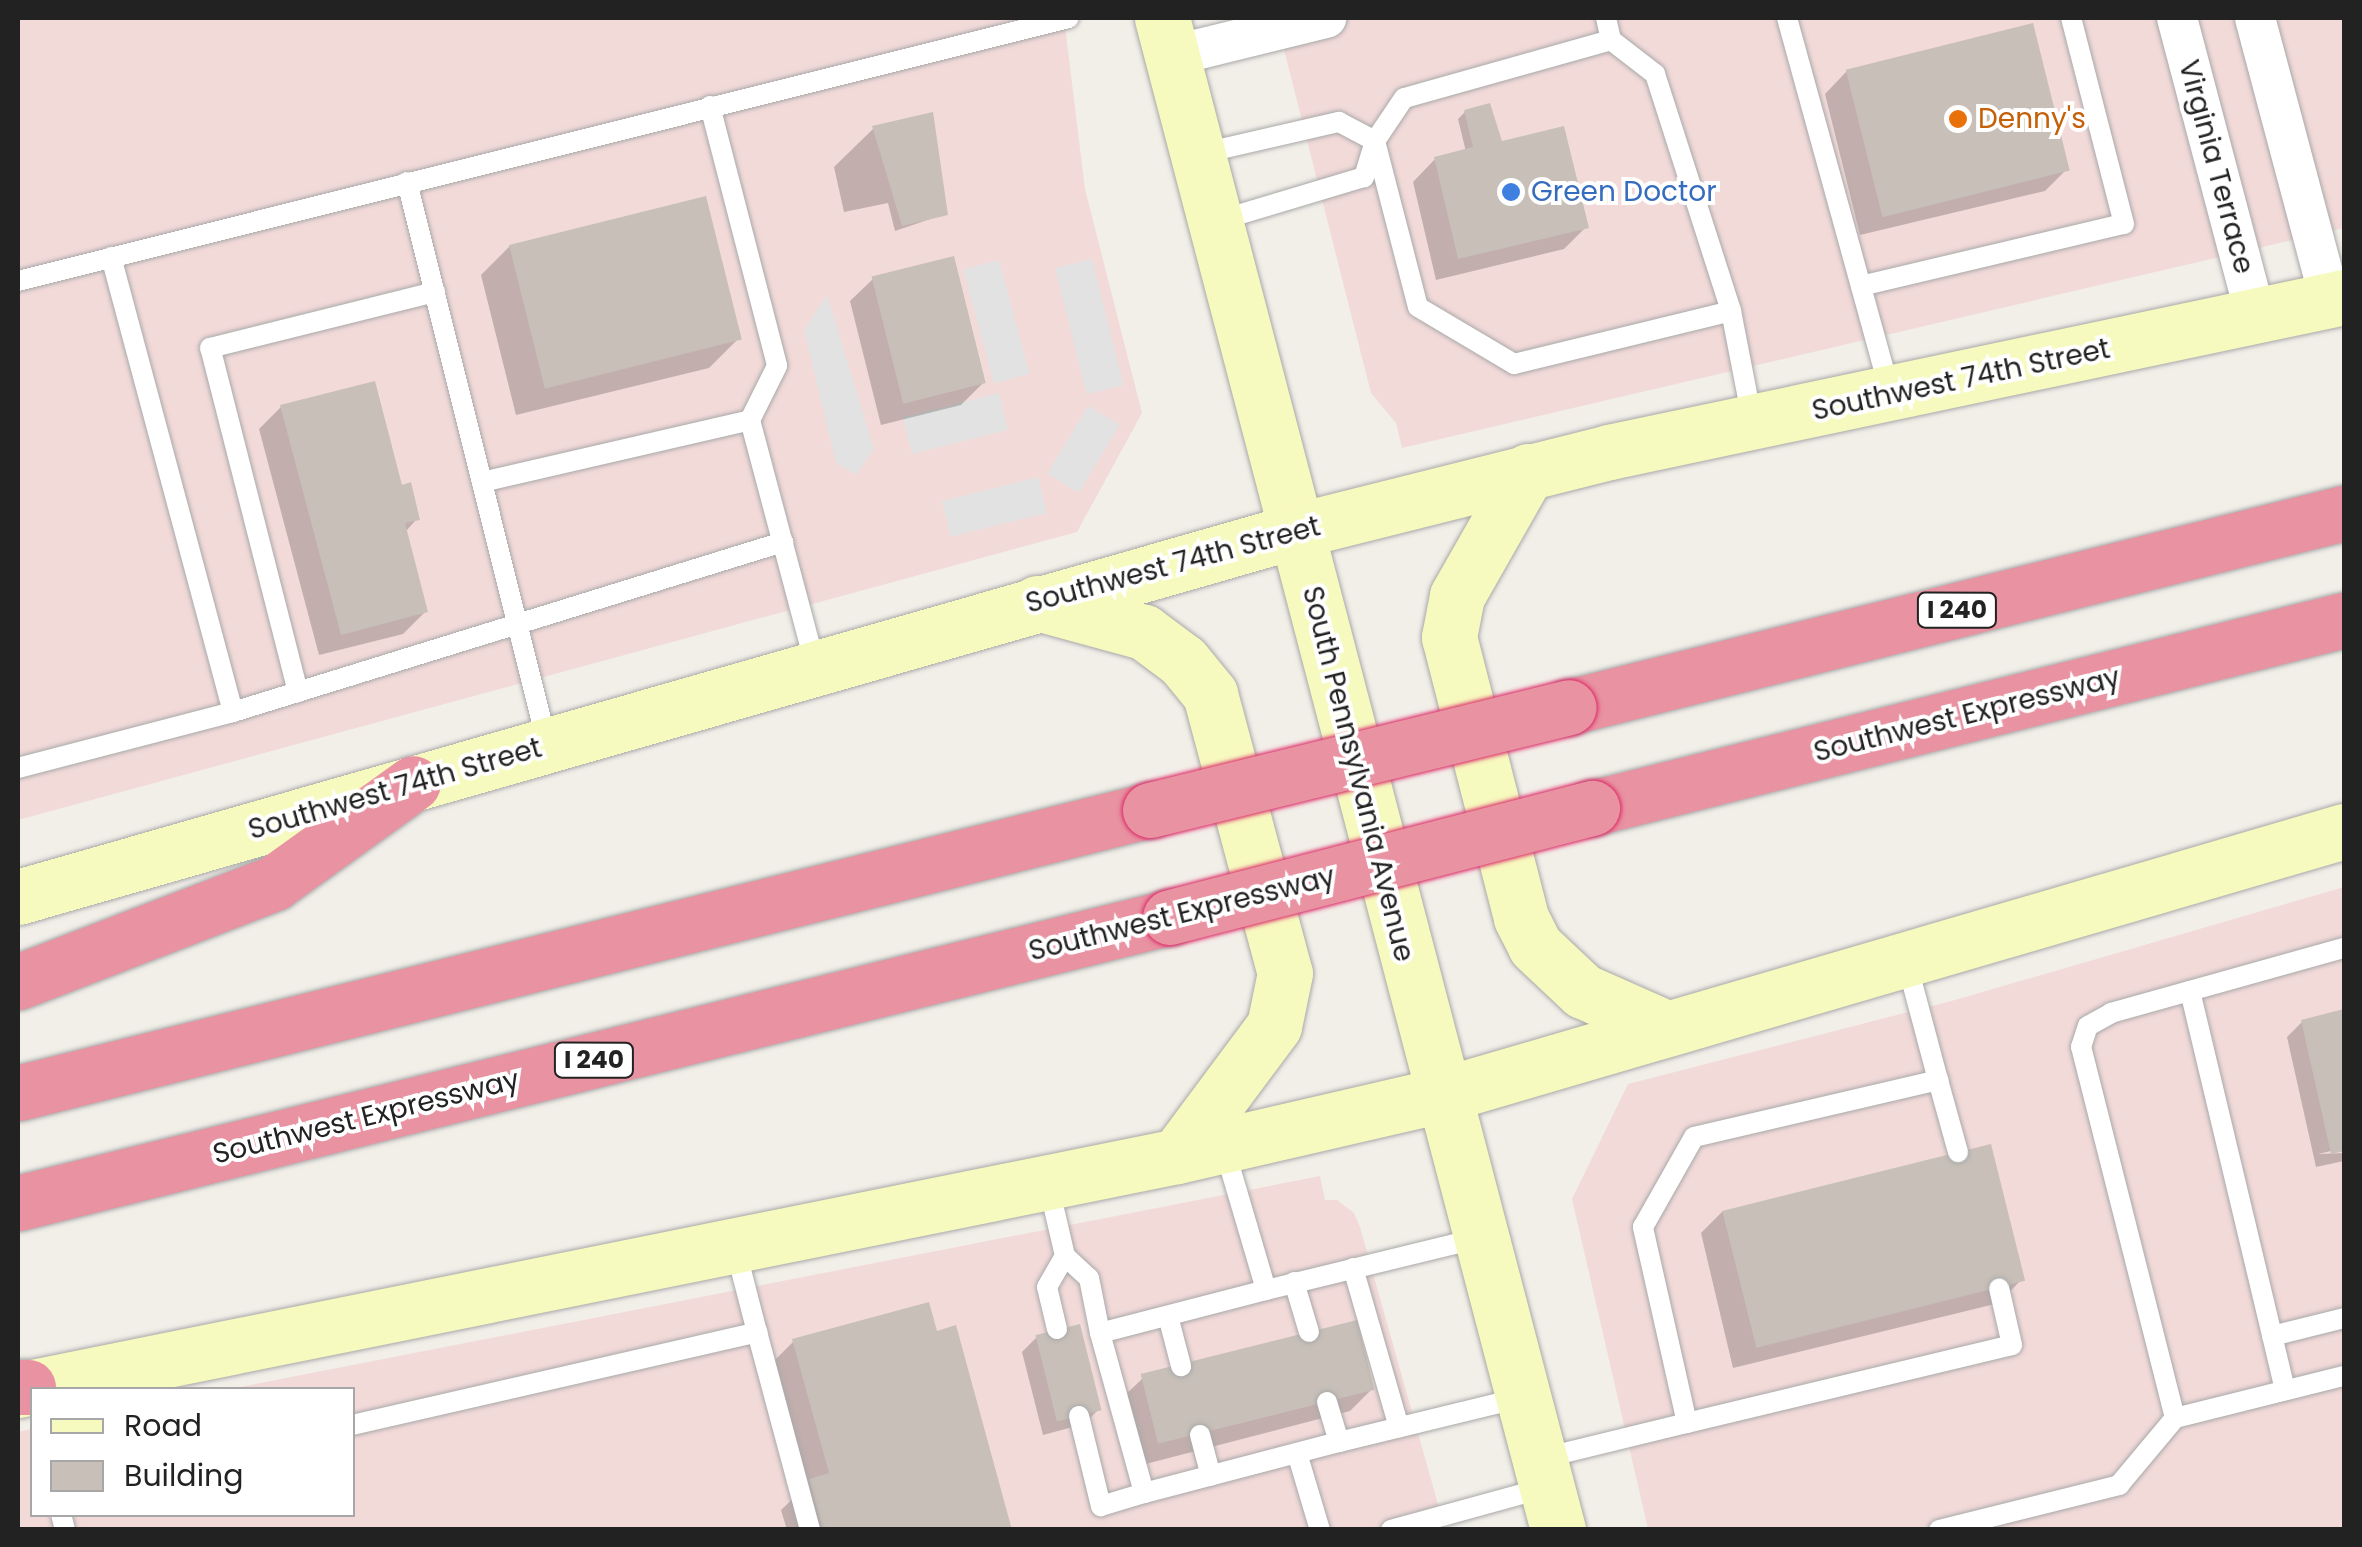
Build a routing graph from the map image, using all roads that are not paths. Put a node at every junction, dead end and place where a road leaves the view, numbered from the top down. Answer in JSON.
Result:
{"nodes":[{"id":1,"x":1069,"y":18,"type":"edge"},
{"id":2,"x":1326,"y":18,"type":"edge"},
{"id":3,"x":1606,"y":18,"type":"edge"},
{"id":4,"x":1787,"y":18,"type":"edge"},
{"id":5,"x":2071,"y":18,"type":"edge"},
{"id":6,"x":2177,"y":18,"type":"edge"},
{"id":7,"x":2255,"y":18,"type":"edge"},
{"id":8,"x":992,"y":27,"type":"edge"},
{"id":9,"x":1166,"y":36,"type":"edge"},
{"id":10,"x":1611,"y":40,"type":"junction"},
{"id":11,"x":710,"y":106,"type":"junction"},
{"id":12,"x":1375,"y":141,"type":"junction"},
{"id":13,"x":1197,"y":154,"type":"junction"},
{"id":14,"x":408,"y":182,"type":"junction"},
{"id":15,"x":1214,"y":222,"type":"junction"},
{"id":16,"x":111,"y":257,"type":"junction"},
{"id":17,"x":18,"y":281,"type":"edge"},
{"id":18,"x":1861,"y":286,"type":"junction"},
{"id":19,"x":435,"y":292,"type":"junction"},
{"id":20,"x":2337,"y":299,"type":"edge"},
{"id":21,"x":1731,"y":311,"type":"junction"},
{"id":22,"x":2256,"y":316,"type":"junction"},
{"id":23,"x":1891,"y":395,"type":"junction"},
{"id":24,"x":750,"y":420,"type":"junction"},
{"id":25,"x":1753,"y":425,"type":"junction"},
{"id":26,"x":1528,"y":471,"type":"junction"},
{"id":27,"x":482,"y":482,"type":"junction"},
{"id":28,"x":2344,"y":513,"type":"edge"},
{"id":29,"x":1295,"y":531,"type":"junction"},
{"id":30,"x":783,"y":542,"type":"junction"},
{"id":31,"x":1035,"y":602,"type":"junction"},
{"id":32,"x":2344,"y":620,"type":"edge"},
{"id":33,"x":522,"y":622,"type":"junction"},
{"id":34,"x":816,"y":666,"type":"junction"},
{"id":35,"x":298,"y":692,"type":"junction"},
{"id":36,"x":233,"y":712,"type":"junction"},
{"id":37,"x":548,"y":745,"type":"junction"},
{"id":38,"x":18,"y":768,"type":"edge"},
{"id":39,"x":412,"y":783,"type":"junction"},
{"id":40,"x":2340,"y":838,"type":"edge"},
{"id":41,"x":18,"y":896,"type":"edge"},
{"id":42,"x":2344,"y":948,"type":"edge"},
{"id":43,"x":1906,"y":958,"type":"junction"},
{"id":44,"x":18,"y":982,"type":"edge"},
{"id":45,"x":2190,"y":991,"type":"junction"},
{"id":46,"x":1664,"y":1027,"type":"junction"},
{"id":47,"x":1938,"y":1080,"type":"junction"},
{"id":48,"x":18,"y":1092,"type":"edge"},
{"id":49,"x":1442,"y":1095,"type":"junction"},
{"id":50,"x":1200,"y":1150,"type":"junction"},
{"id":51,"x":1958,"y":1152,"type":"dead end"},
{"id":52,"x":1048,"y":1180,"type":"junction"},
{"id":53,"x":18,"y":1203,"type":"edge"},
{"id":54,"x":1480,"y":1238,"type":"junction"},
{"id":55,"x":734,"y":1243,"type":"junction"},
{"id":56,"x":1065,"y":1256,"type":"junction"},
{"id":57,"x":1353,"y":1268,"type":"junction"},
{"id":58,"x":1294,"y":1282,"type":"junction"},
{"id":59,"x":1998,"y":1288,"type":"dead end"},
{"id":60,"x":1266,"y":1290,"type":"junction"},
{"id":61,"x":1168,"y":1316,"type":"junction"},
{"id":62,"x":2344,"y":1318,"type":"edge"},
{"id":63,"x":1056,"y":1330,"type":"dead end"},
{"id":64,"x":757,"y":1332,"type":"junction"},
{"id":65,"x":1308,"y":1332,"type":"dead end"},
{"id":66,"x":1100,"y":1333,"type":"junction"},
{"id":67,"x":2272,"y":1336,"type":"junction"},
{"id":68,"x":1181,"y":1366,"type":"dead end"},
{"id":69,"x":2344,"y":1376,"type":"edge"},
{"id":70,"x":48,"y":1387,"type":"edge"},
{"id":71,"x":2285,"y":1390,"type":"junction"},
{"id":72,"x":1522,"y":1398,"type":"junction"},
{"id":73,"x":1327,"y":1402,"type":"dead end"},
{"id":74,"x":1079,"y":1416,"type":"dead end"},
{"id":75,"x":2174,"y":1418,"type":"junction"},
{"id":76,"x":355,"y":1424,"type":"edge"},
{"id":77,"x":1687,"y":1424,"type":"junction"},
{"id":78,"x":1399,"y":1427,"type":"junction"},
{"id":79,"x":1200,"y":1435,"type":"dead end"},
{"id":80,"x":1339,"y":1442,"type":"junction"},
{"id":81,"x":1297,"y":1453,"type":"junction"},
{"id":82,"x":1211,"y":1476,"type":"junction"},
{"id":83,"x":1548,"y":1492,"type":"edge"},
{"id":84,"x":1144,"y":1494,"type":"junction"},
{"id":85,"x":810,"y":1530,"type":"edge"},
{"id":86,"x":1320,"y":1530,"type":"edge"},
{"id":87,"x":1391,"y":1530,"type":"edge"},
{"id":88,"x":1939,"y":1530,"type":"edge"}],
"edges":[{"from":1,"to":8,"type":"lane"},
{"from":2,"to":9,"type":"street"},
{"from":3,"to":10,"type":"lane"},
{"from":4,"to":18,"type":"lane"},
{"from":5,"to":18,"type":"lane"},
{"from":6,"to":22,"type":"street","name":"Virginia Terrace"},
{"from":7,"to":20,"type":"street"},
{"from":8,"to":11,"type":"lane"},
{"from":9,"to":13,"type":"main road","name":"South Pennsylvania Avenue"},
{"from":10,"to":12,"type":"lane"},
{"from":10,"to":21,"type":"lane"},
{"from":11,"to":14,"type":"lane"},
{"from":11,"to":24,"type":"lane"},
{"from":12,"to":13,"type":"lane"},
{"from":12,"to":15,"type":"lane"},
{"from":12,"to":21,"type":"lane"},
{"from":13,"to":15,"type":"main road","name":"South Pennsylvania Avenue"},
{"from":14,"to":16,"type":"lane"},
{"from":14,"to":19,"type":"lane"},
{"from":15,"to":29,"type":"main road","name":"South Pennsylvania Avenue"},
{"from":16,"to":17,"type":"lane"},
{"from":16,"to":36,"type":"lane"},
{"from":18,"to":23,"type":"lane"},
{"from":19,"to":27,"type":"lane"},
{"from":19,"to":35,"type":"lane"},
{"from":20,"to":22,"type":"main road","name":"Southwest 74th Street"},
{"from":21,"to":25,"type":"lane"},
{"from":22,"to":23,"type":"main road","name":"Southwest 74th Street"},
{"from":23,"to":25,"type":"main road","name":"Southwest 74th Street"},
{"from":24,"to":27,"type":"lane"},
{"from":24,"to":30,"type":"lane"},
{"from":25,"to":26,"type":"main road","name":"Southwest 74th Street"},
{"from":26,"to":29,"type":"main road","name":"Southwest 74th Street"},
{"from":26,"to":46,"type":"main road"},
{"from":27,"to":33,"type":"lane"},
{"from":28,"to":48,"type":"highway","number":"I 240","bridge":true},
{"from":29,"to":31,"type":"main road","name":"Southwest 74th Street"},
{"from":29,"to":49,"type":"main road","name":"South Pennsylvania Avenue"},
{"from":30,"to":33,"type":"lane"},
{"from":30,"to":34,"type":"lane"},
{"from":31,"to":34,"type":"main road","name":"Southwest 74th Street"},
{"from":31,"to":50,"type":"main road"},
{"from":32,"to":53,"type":"highway","name":"Southwest Expressway","number":"I 240","bridge":true},
{"from":33,"to":35,"type":"lane"},
{"from":33,"to":37,"type":"lane"},
{"from":34,"to":37,"type":"main road","name":"Southwest 74th Street"},
{"from":35,"to":36,"type":"lane"},
{"from":36,"to":38,"type":"lane"},
{"from":37,"to":39,"type":"main road","name":"Southwest 74th Street"},
{"from":39,"to":41,"type":"main road","name":"Southwest 74th Street"},
{"from":39,"to":44,"type":"highway"},
{"from":40,"to":43,"type":"main road"},
{"from":42,"to":45,"type":"lane"},
{"from":43,"to":46,"type":"main road"},
{"from":43,"to":47,"type":"lane"},
{"from":45,"to":67,"type":"lane"},
{"from":45,"to":75,"type":"lane"},
{"from":46,"to":49,"type":"main road"},
{"from":47,"to":51,"type":"lane"},
{"from":47,"to":77,"type":"lane"},
{"from":49,"to":50,"type":"main road"},
{"from":49,"to":54,"type":"main road","name":"South Pennsylvania Avenue"},
{"from":50,"to":52,"type":"main road"},
{"from":50,"to":60,"type":"lane"},
{"from":52,"to":55,"type":"main road"},
{"from":52,"to":56,"type":"lane"},
{"from":54,"to":57,"type":"lane"},
{"from":54,"to":72,"type":"main road","name":"South Pennsylvania Avenue"},
{"from":55,"to":64,"type":"lane"},
{"from":55,"to":70,"type":"main road"},
{"from":56,"to":63,"type":"lane"},
{"from":56,"to":66,"type":"lane"},
{"from":57,"to":58,"type":"lane"},
{"from":57,"to":78,"type":"lane"},
{"from":58,"to":60,"type":"lane"},
{"from":58,"to":65,"type":"lane"},
{"from":59,"to":77,"type":"lane"},
{"from":60,"to":61,"type":"lane"},
{"from":61,"to":66,"type":"lane"},
{"from":61,"to":68,"type":"lane"},
{"from":62,"to":67,"type":"lane"},
{"from":64,"to":76,"type":"lane"},
{"from":64,"to":85,"type":"lane"},
{"from":66,"to":84,"type":"lane"},
{"from":67,"to":71,"type":"lane"},
{"from":69,"to":71,"type":"lane"},
{"from":71,"to":75,"type":"lane"},
{"from":72,"to":78,"type":"lane"},
{"from":72,"to":83,"type":"main road","name":"South Pennsylvania Avenue"},
{"from":73,"to":80,"type":"lane"},
{"from":74,"to":84,"type":"lane"},
{"from":75,"to":88,"type":"lane"},
{"from":77,"to":83,"type":"lane"},
{"from":78,"to":80,"type":"lane"},
{"from":79,"to":82,"type":"lane"},
{"from":80,"to":81,"type":"lane"},
{"from":81,"to":82,"type":"lane"},
{"from":81,"to":86,"type":"lane"},
{"from":82,"to":84,"type":"lane"},
{"from":83,"to":87,"type":"lane"}]}
